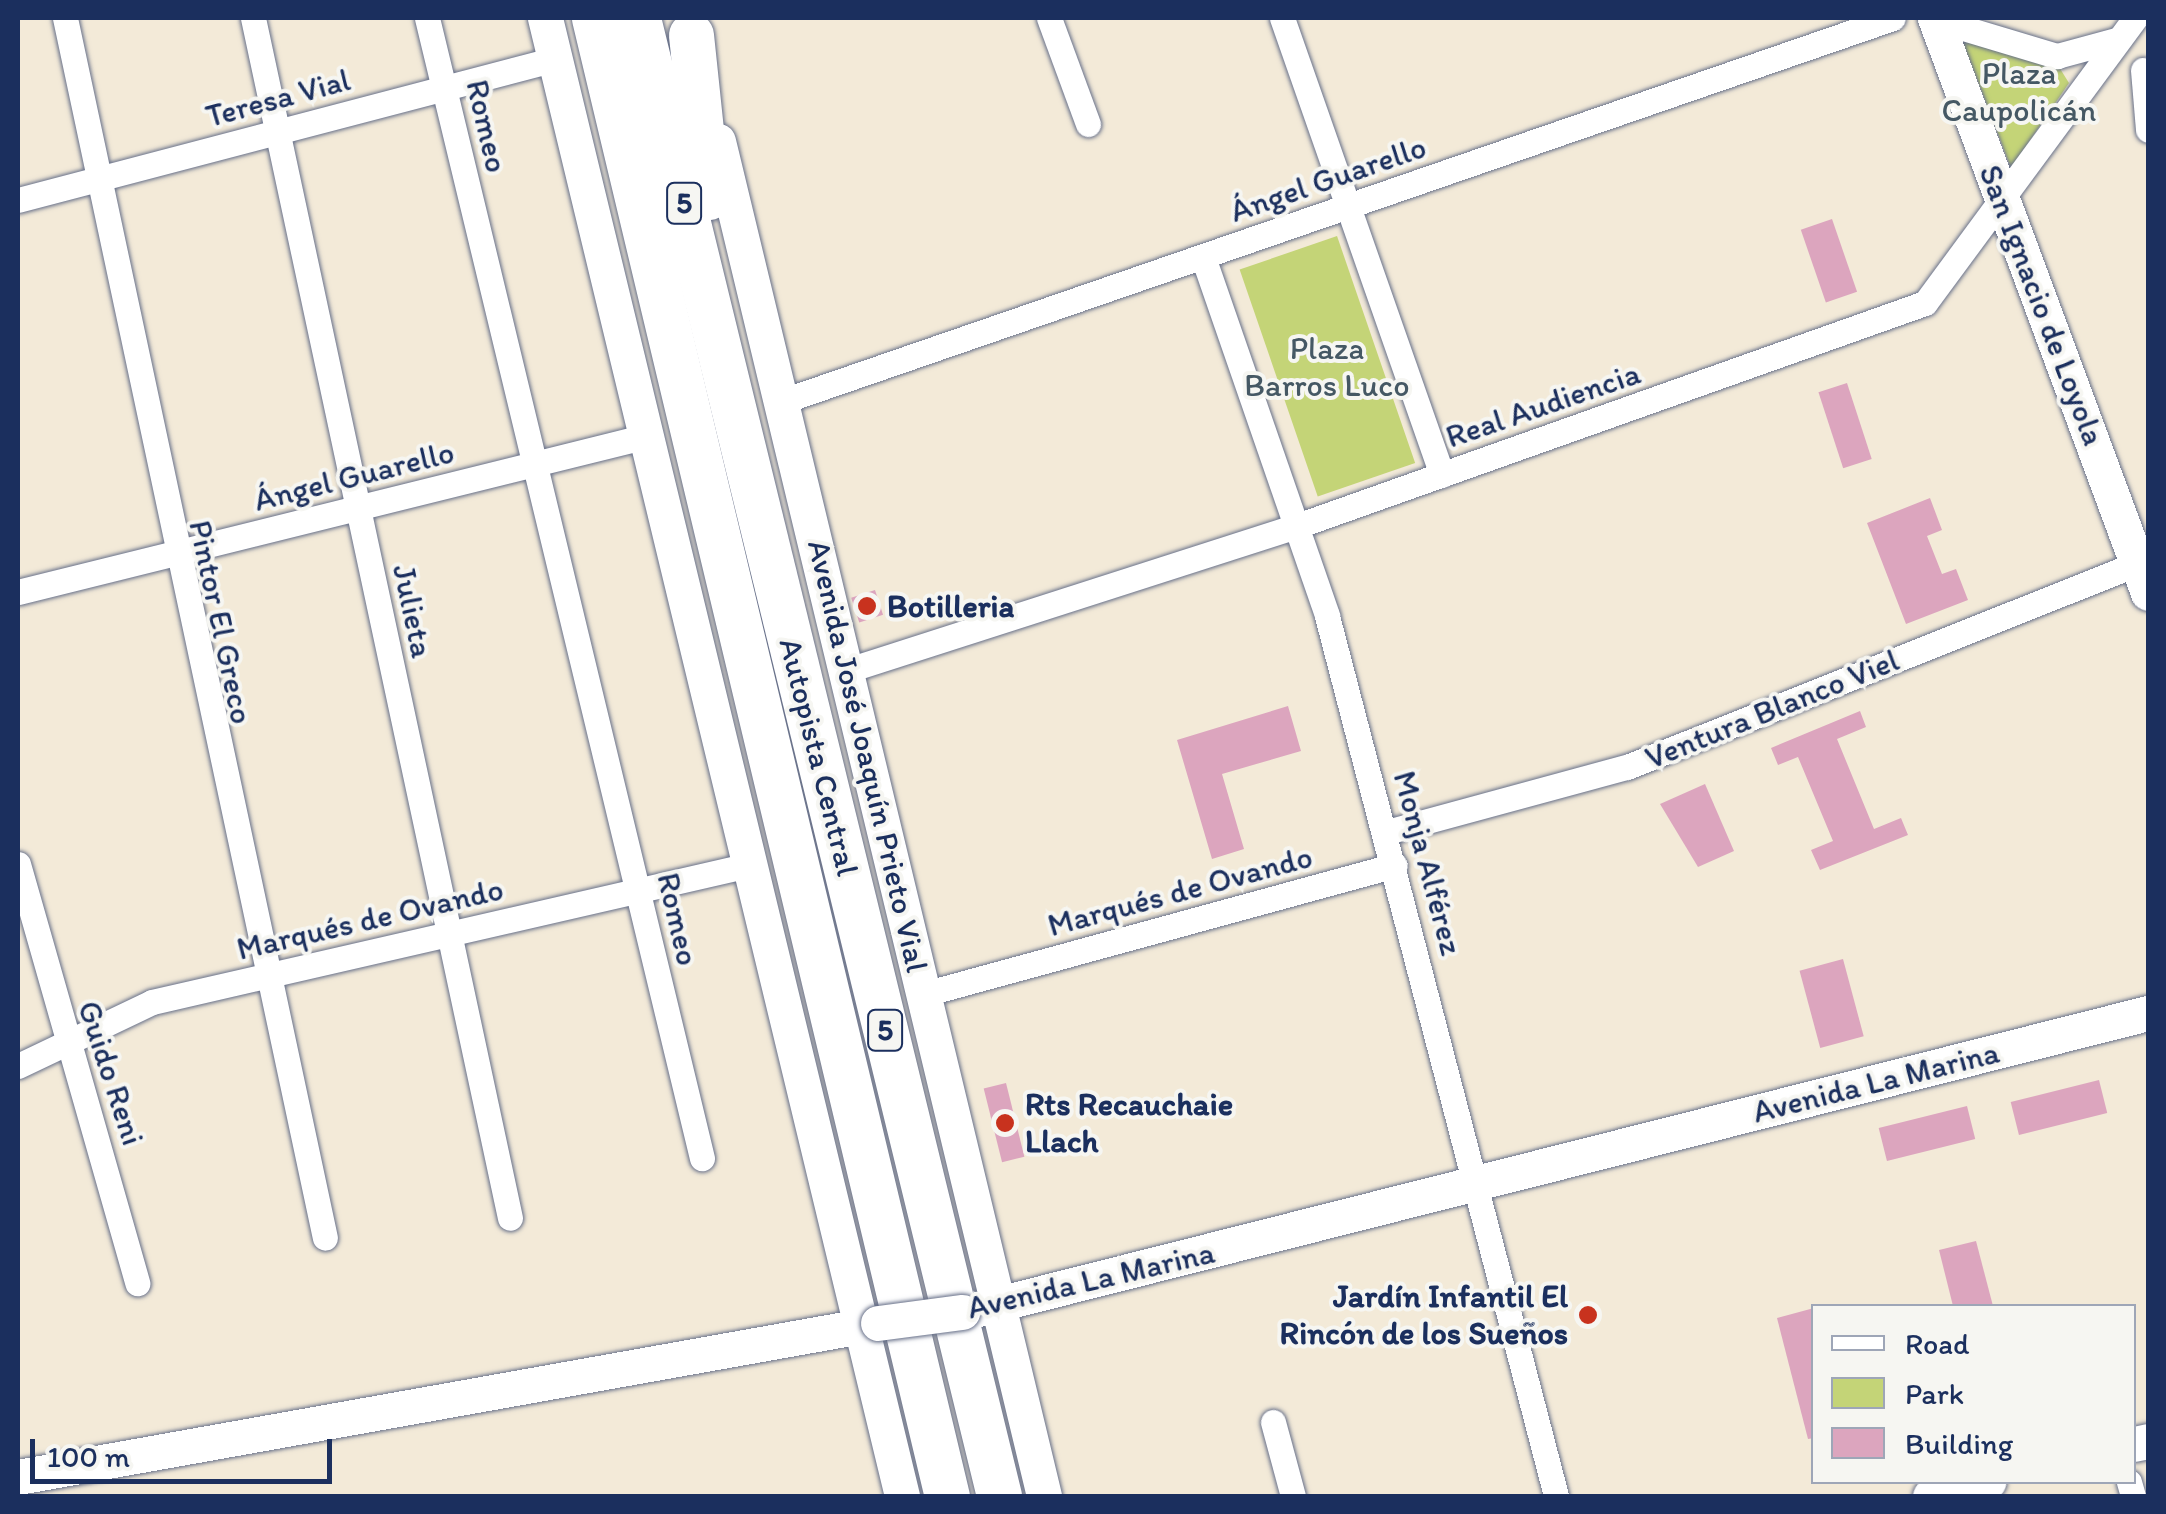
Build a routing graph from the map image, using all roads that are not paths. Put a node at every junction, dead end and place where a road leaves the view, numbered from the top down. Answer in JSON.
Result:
{"nodes":[{"id":1,"x":65,"y":18,"type":"edge"},
{"id":2,"x":253,"y":18,"type":"edge"},
{"id":3,"x":428,"y":18,"type":"edge"},
{"id":4,"x":545,"y":18,"type":"edge"},
{"id":5,"x":594,"y":18,"type":"edge"},
{"id":6,"x":638,"y":18,"type":"edge"},
{"id":7,"x":1050,"y":18,"type":"edge"},
{"id":8,"x":1282,"y":18,"type":"edge"},
{"id":9,"x":1893,"y":18,"type":"edge"},
{"id":10,"x":1933,"y":18,"type":"edge"},
{"id":11,"x":691,"y":23,"type":"edge"},
{"id":12,"x":2132,"y":24,"type":"edge"},
{"id":13,"x":561,"y":38,"type":"edge"},
{"id":14,"x":2148,"y":42,"type":"edge"},
{"id":15,"x":2057,"y":56,"type":"junction"},
{"id":16,"x":2104,"y":60,"type":"junction"},
{"id":17,"x":2146,"y":71,"type":"edge"},
{"id":18,"x":444,"y":88,"type":"junction"},
{"id":19,"x":2079,"y":95,"type":"junction"},
{"id":20,"x":1088,"y":124,"type":"dead end"},
{"id":21,"x":2148,"y":130,"type":"edge"},
{"id":22,"x":278,"y":132,"type":"junction"},
{"id":23,"x":100,"y":178,"type":"junction"},
{"id":24,"x":18,"y":200,"type":"edge"},
{"id":25,"x":1348,"y":206,"type":"junction"},
{"id":26,"x":2003,"y":206,"type":"junction"},
{"id":27,"x":642,"y":225,"type":"junction"},
{"id":28,"x":1203,"y":257,"type":"junction"},
{"id":29,"x":730,"y":388,"type":"junction"},
{"id":30,"x":783,"y":400,"type":"junction"},
{"id":31,"x":647,"y":436,"type":"junction"},
{"id":32,"x":539,"y":463,"type":"junction"},
{"id":33,"x":1442,"y":474,"type":"junction"},
{"id":34,"x":358,"y":508,"type":"junction"},
{"id":35,"x":1297,"y":526,"type":"junction"},
{"id":36,"x":172,"y":555,"type":"junction"},
{"id":37,"x":2146,"y":571,"type":"edge"},
{"id":38,"x":18,"y":592,"type":"edge"},
{"id":39,"x":848,"y":670,"type":"junction"},
{"id":40,"x":1387,"y":832,"type":"junction"},
{"id":41,"x":749,"y":865,"type":"junction"},
{"id":42,"x":1395,"y":865,"type":"junction"},
{"id":43,"x":19,"y":874,"type":"edge"},
{"id":44,"x":638,"y":890,"type":"junction"},
{"id":45,"x":449,"y":934,"type":"junction"},
{"id":46,"x":264,"y":976,"type":"junction"},
{"id":47,"x":924,"y":994,"type":"junction"},
{"id":48,"x":2148,"y":1012,"type":"edge"},
{"id":49,"x":64,"y":1037,"type":"junction"},
{"id":50,"x":18,"y":1066,"type":"edge"},
{"id":51,"x":702,"y":1158,"type":"dead end"},
{"id":52,"x":1476,"y":1184,"type":"junction"},
{"id":53,"x":510,"y":1218,"type":"dead end"},
{"id":54,"x":325,"y":1238,"type":"dead end"},
{"id":55,"x":137,"y":1283,"type":"dead end"},
{"id":56,"x":998,"y":1307,"type":"junction"},
{"id":57,"x":868,"y":1331,"type":"junction"},
{"id":58,"x":1273,"y":1422,"type":"dead end"},
{"id":59,"x":182,"y":1458,"type":"junction"},
{"id":60,"x":18,"y":1478,"type":"edge"},
{"id":61,"x":1980,"y":1484,"type":"edge"},
{"id":62,"x":22,"y":1496,"type":"edge"},
{"id":63,"x":902,"y":1496,"type":"edge"},
{"id":64,"x":947,"y":1496,"type":"edge"},
{"id":65,"x":999,"y":1496,"type":"edge"},
{"id":66,"x":1044,"y":1496,"type":"edge"},
{"id":67,"x":1293,"y":1496,"type":"edge"},
{"id":68,"x":1556,"y":1496,"type":"edge"},
{"id":69,"x":1930,"y":1496,"type":"edge"}],
"edges":[{"from":1,"to":23,"type":"street","name":"Pintor El Greco"},
{"from":2,"to":22,"type":"street","name":"Julieta"},
{"from":3,"to":18,"type":"street","name":"Romeo"},
{"from":4,"to":13,"type":"main road"},
{"from":5,"to":27,"type":"highway","name":"Autopista Central","number":"5"},
{"from":6,"to":29,"type":"highway","name":"Autopista Central","number":"5"},
{"from":7,"to":20,"type":"street"},
{"from":8,"to":25,"type":"street"},
{"from":9,"to":25,"type":"street","name":"Ángel Guarello"},
{"from":10,"to":15,"type":"street"},
{"from":10,"to":26,"type":"main road","name":"San Ignacio de Loyola"},
{"from":11,"to":29,"type":"highway"},
{"from":11,"to":30,"type":"main road","name":"Avenida José Joaquín Prieto Vial"},
{"from":12,"to":14,"type":"street"},
{"from":12,"to":15,"type":"street"},
{"from":12,"to":16,"type":"street"},
{"from":13,"to":18,"type":"street","name":"Teresa Vial"},
{"from":13,"to":27,"type":"highway"},
{"from":13,"to":31,"type":"main road"},
{"from":15,"to":19,"type":"street"},
{"from":16,"to":17,"type":"street"},
{"from":16,"to":19,"type":"street","name":"Real Audiencia"},
{"from":17,"to":21,"type":"street"},
{"from":18,"to":22,"type":"street","name":"Teresa Vial"},
{"from":18,"to":32,"type":"street","name":"Romeo"},
{"from":19,"to":26,"type":"street","name":"Real Audiencia"},
{"from":22,"to":23,"type":"street","name":"Teresa Vial"},
{"from":22,"to":34,"type":"street","name":"Julieta"},
{"from":23,"to":24,"type":"street","name":"Teresa Vial"},
{"from":23,"to":36,"type":"street","name":"Pintor El Greco"},
{"from":25,"to":28,"type":"street","name":"Ángel Guarello"},
{"from":25,"to":33,"type":"street"},
{"from":26,"to":33,"type":"street","name":"Real Audiencia"},
{"from":26,"to":37,"type":"main road","name":"San Ignacio de Loyola"},
{"from":27,"to":64,"type":"highway","name":"Autopista Central","number":"5"},
{"from":28,"to":30,"type":"street","name":"Ángel Guarello"},
{"from":28,"to":35,"type":"street","name":"Monja Alférez"},
{"from":29,"to":65,"type":"highway","name":"Autopista Central","number":"5"},
{"from":30,"to":39,"type":"main road","name":"Avenida José Joaquín Prieto Vial"},
{"from":31,"to":32,"type":"street","name":"Ángel Guarello"},
{"from":31,"to":41,"type":"main road"},
{"from":32,"to":34,"type":"street","name":"Ángel Guarello"},
{"from":32,"to":44,"type":"street","name":"Romeo"},
{"from":33,"to":35,"type":"street","name":"Real Audiencia"},
{"from":34,"to":36,"type":"street","name":"Ángel Guarello"},
{"from":34,"to":45,"type":"street","name":"Julieta"},
{"from":35,"to":39,"type":"street","name":"Real Audiencia"},
{"from":35,"to":40,"type":"street","name":"Monja Alférez"},
{"from":36,"to":38,"type":"street","name":"Ángel Guarello"},
{"from":36,"to":46,"type":"street","name":"Pintor El Greco"},
{"from":37,"to":40,"type":"street","name":"Ventura Blanco Viel"},
{"from":39,"to":47,"type":"main road","name":"Avenida José Joaquín Prieto Vial"},
{"from":40,"to":42,"type":"street","name":"Monja Alférez"},
{"from":41,"to":44,"type":"street","name":"Marqués de Ovando"},
{"from":41,"to":57,"type":"main road"},
{"from":42,"to":47,"type":"street","name":"Marqués de Ovando"},
{"from":42,"to":52,"type":"street","name":"Monja Alférez"},
{"from":43,"to":49,"type":"street","name":"Guido Reni"},
{"from":44,"to":45,"type":"street","name":"Marqués de Ovando"},
{"from":44,"to":51,"type":"street","name":"Romeo"},
{"from":45,"to":46,"type":"street","name":"Marqués de Ovando"},
{"from":45,"to":53,"type":"street","name":"Julieta"},
{"from":46,"to":49,"type":"street","name":"Marqués de Ovando"},
{"from":46,"to":54,"type":"street","name":"Pintor El Greco"},
{"from":47,"to":56,"type":"main road","name":"Avenida José Joaquín Prieto Vial"},
{"from":48,"to":52,"type":"main road","name":"Avenida La Marina"},
{"from":49,"to":50,"type":"street","name":"Marqués de Ovando"},
{"from":49,"to":55,"type":"street","name":"Guido Reni"},
{"from":52,"to":56,"type":"main road","name":"Avenida La Marina"},
{"from":52,"to":68,"type":"street","name":"Monja Alférez"},
{"from":56,"to":57,"type":"main road","name":"Avenida La Marina","bridge":true},
{"from":56,"to":66,"type":"main road","name":"Avenida José Joaquín Prieto Vial"},
{"from":57,"to":59,"type":"main road","name":"Avenida La Marina"},
{"from":57,"to":63,"type":"main road"},
{"from":58,"to":67,"type":"street"},
{"from":59,"to":60,"type":"main road","name":"Avenida La Marina"},
{"from":59,"to":62,"type":"main road","name":"Avenida La Marina"},
{"from":61,"to":69,"type":"main road"}]}
